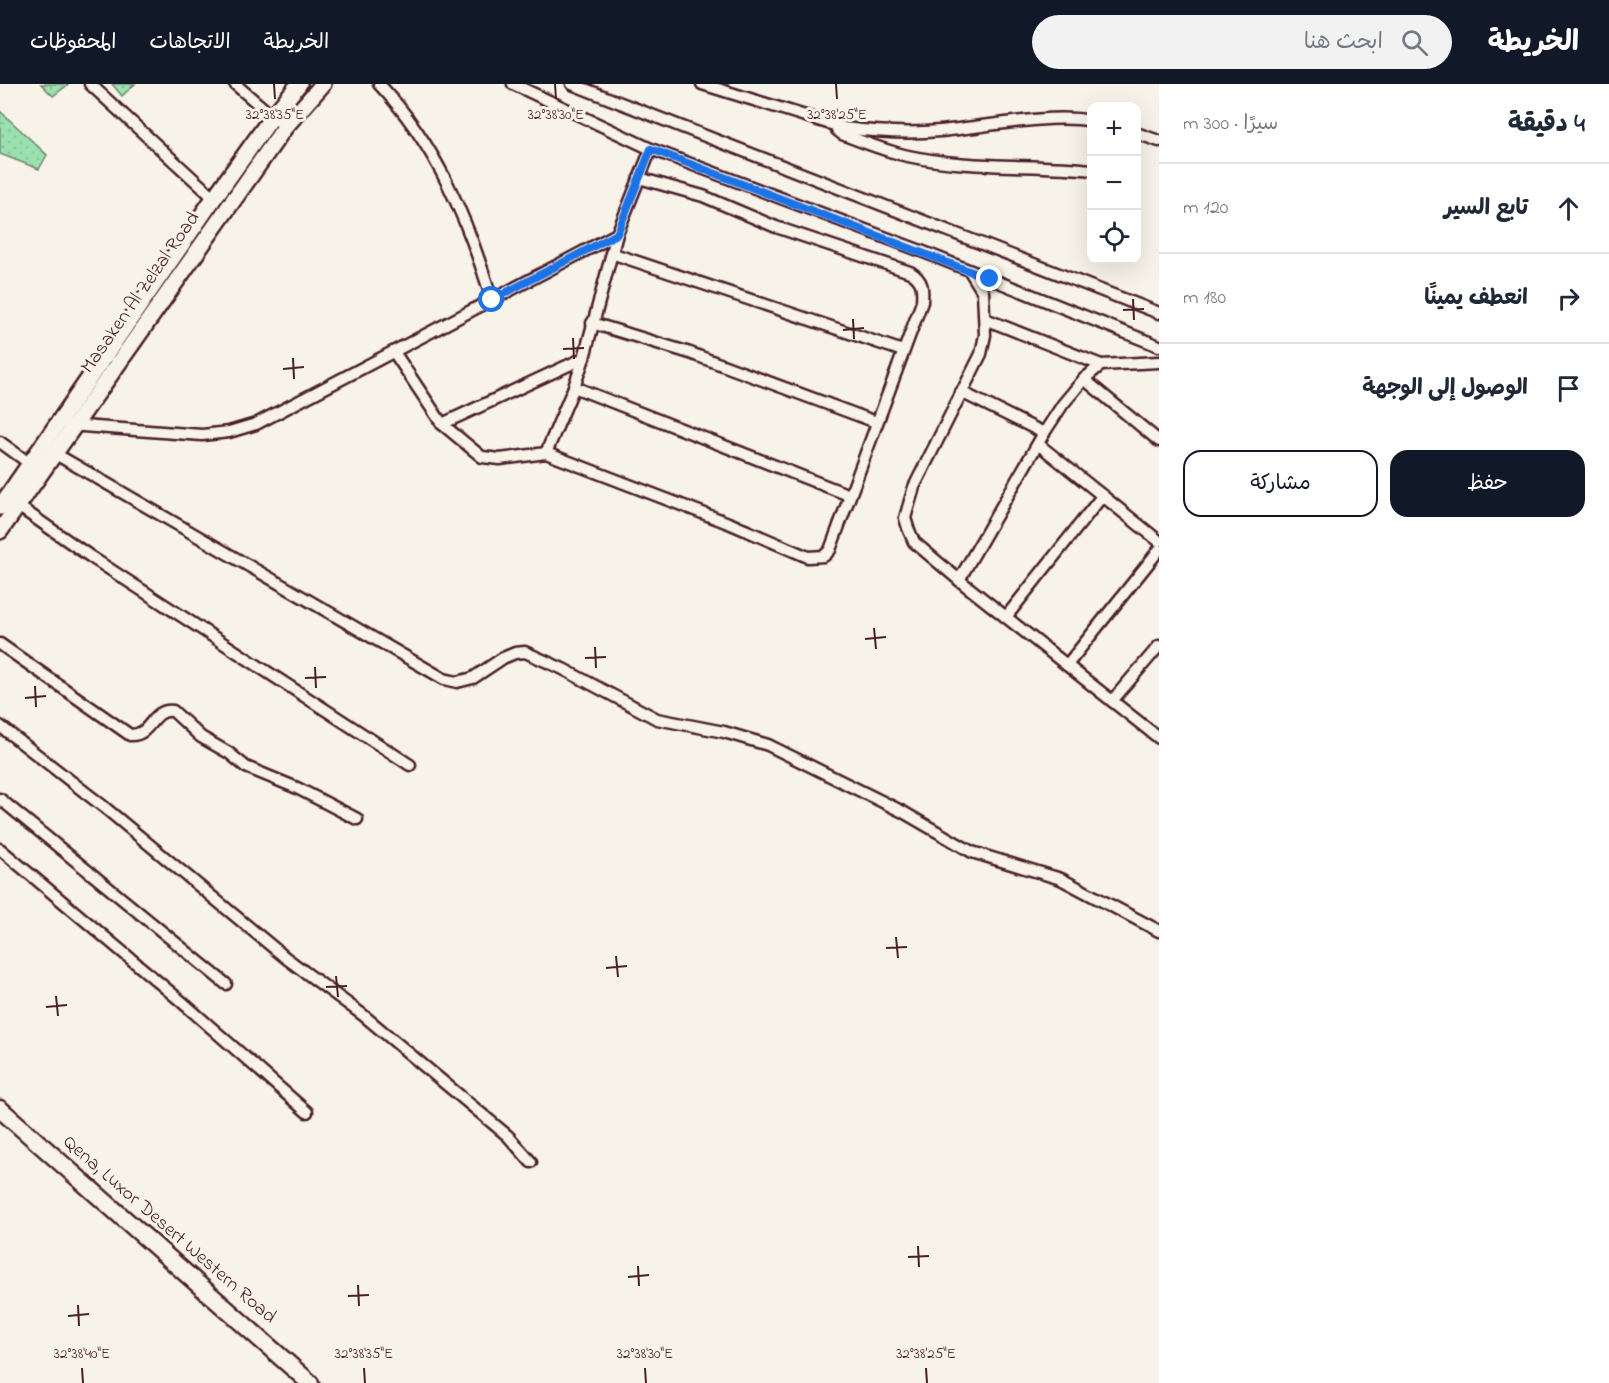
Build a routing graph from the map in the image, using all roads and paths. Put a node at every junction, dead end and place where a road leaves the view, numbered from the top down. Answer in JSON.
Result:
{"nodes":[{"id":1,"x":90,"y":84,"type":"edge"},
{"id":2,"x":235,"y":84,"type":"edge"},
{"id":3,"x":299,"y":84,"type":"edge"},
{"id":4,"x":323,"y":84,"type":"edge"},
{"id":5,"x":380,"y":84,"type":"edge"},
{"id":6,"x":513,"y":84,"type":"edge"},
{"id":7,"x":572,"y":84,"type":"edge"},
{"id":8,"x":702,"y":84,"type":"edge"},
{"id":9,"x":272,"y":117,"type":"junction"},
{"id":10,"x":1087,"y":121,"type":"edge"},
{"id":11,"x":829,"y":123,"type":"junction"},
{"id":12,"x":285,"y":127,"type":"junction"},
{"id":13,"x":1141,"y":134,"type":"edge"},
{"id":14,"x":1159,"y":141,"type":"edge"},
{"id":15,"x":651,"y":149,"type":"junction"},
{"id":16,"x":1087,"y":169,"type":"edge"},
{"id":17,"x":639,"y":178,"type":"junction"},
{"id":18,"x":214,"y":198,"type":"junction"},
{"id":19,"x":617,"y":234,"type":"junction"},
{"id":20,"x":611,"y":253,"type":"junction"},
{"id":21,"x":969,"y":271,"type":"junction"},
{"id":22,"x":492,"y":300,"type":"junction"},
{"id":23,"x":1159,"y":313,"type":"edge"},
{"id":24,"x":985,"y":319,"type":"junction"},
{"id":25,"x":592,"y":323,"type":"junction"},
{"id":26,"x":1159,"y":346,"type":"edge"},
{"id":27,"x":903,"y":351,"type":"junction"},
{"id":28,"x":394,"y":352,"type":"junction"},
{"id":29,"x":584,"y":358,"type":"junction"},
{"id":30,"x":1159,"y":362,"type":"edge"},
{"id":31,"x":1101,"y":365,"type":"junction"},
{"id":32,"x":1084,"y":379,"type":"junction"},
{"id":33,"x":574,"y":387,"type":"junction"},
{"id":34,"x":961,"y":392,"type":"junction"},
{"id":35,"x":876,"y":422,"type":"junction"},
{"id":36,"x":56,"y":424,"type":"junction"},
{"id":37,"x":442,"y":424,"type":"junction"},
{"id":38,"x":73,"y":426,"type":"junction"},
{"id":39,"x":1044,"y":433,"type":"junction"},
{"id":40,"x":1159,"y":441,"type":"edge"},
{"id":41,"x":0,"y":442,"type":"edge"},
{"id":42,"x":1038,"y":444,"type":"junction"},
{"id":43,"x":54,"y":453,"type":"junction"},
{"id":44,"x":546,"y":453,"type":"junction"},
{"id":45,"x":29,"y":463,"type":"junction"},
{"id":46,"x":849,"y":495,"type":"junction"},
{"id":47,"x":1102,"y":495,"type":"junction"},
{"id":48,"x":18,"y":506,"type":"junction"},
{"id":49,"x":0,"y":507,"type":"edge"},
{"id":50,"x":0,"y":531,"type":"edge"},
{"id":51,"x":1159,"y":541,"type":"edge"},
{"id":52,"x":1159,"y":550,"type":"edge"},
{"id":53,"x":959,"y":580,"type":"junction"},
{"id":54,"x":1006,"y":617,"type":"junction"},
{"id":55,"x":0,"y":644,"type":"edge"},
{"id":56,"x":1159,"y":646,"type":"edge"},
{"id":57,"x":1067,"y":665,"type":"junction"},
{"id":58,"x":1112,"y":701,"type":"junction"},
{"id":59,"x":0,"y":726,"type":"edge"},
{"id":60,"x":1159,"y":738,"type":"edge"},
{"id":61,"x":410,"y":765,"type":"dead end"},
{"id":62,"x":0,"y":799,"type":"edge"},
{"id":63,"x":357,"y":819,"type":"dead end"},
{"id":64,"x":0,"y":849,"type":"edge"},
{"id":65,"x":1159,"y":931,"type":"edge"},
{"id":66,"x":226,"y":984,"type":"dead end"},
{"id":67,"x":0,"y":1109,"type":"edge"},
{"id":68,"x":307,"y":1112,"type":"dead end"},
{"id":69,"x":531,"y":1162,"type":"dead end"},
{"id":70,"x":310,"y":1383,"type":"edge"}],
"edges":[{"from":1,"to":18,"type":"street"},
{"from":2,"to":9,"type":"street"},
{"from":3,"to":9,"type":"street","name":"Masaken Al Zelzal Road"},
{"from":4,"to":12,"type":"street","name":"Masaken Al Zelzal Road"},
{"from":5,"to":22,"type":"street"},
{"from":6,"to":15,"type":"street"},
{"from":7,"to":23,"type":"street"},
{"from":8,"to":11,"type":"street"},
{"from":9,"to":12,"type":"street"},
{"from":9,"to":18,"type":"street","name":"Masaken Al Zelzal Road"},
{"from":10,"to":11,"type":"street"},
{"from":11,"to":16,"type":"street"},
{"from":12,"to":38,"type":"street","name":"Masaken Al Zelzal Road"},
{"from":13,"to":14,"type":"street"},
{"from":15,"to":17,"type":"street"},
{"from":15,"to":21,"type":"street"},
{"from":17,"to":19,"type":"street"},
{"from":17,"to":27,"type":"street"},
{"from":18,"to":36,"type":"street","name":"Masaken Al Zelzal Road"},
{"from":19,"to":20,"type":"street"},
{"from":19,"to":22,"type":"street"},
{"from":20,"to":25,"type":"street"},
{"from":20,"to":27,"type":"street"},
{"from":21,"to":24,"type":"street"},
{"from":21,"to":26,"type":"street"},
{"from":22,"to":28,"type":"street"},
{"from":24,"to":31,"type":"street"},
{"from":24,"to":34,"type":"street"},
{"from":25,"to":29,"type":"street"},
{"from":25,"to":35,"type":"street"},
{"from":27,"to":35,"type":"street"},
{"from":28,"to":37,"type":"street"},
{"from":28,"to":38,"type":"street"},
{"from":29,"to":33,"type":"street"},
{"from":29,"to":37,"type":"street"},
{"from":30,"to":31,"type":"street"},
{"from":31,"to":32,"type":"street"},
{"from":32,"to":39,"type":"street"},
{"from":32,"to":40,"type":"street"},
{"from":33,"to":44,"type":"street"},
{"from":33,"to":46,"type":"street"},
{"from":34,"to":39,"type":"street"},
{"from":34,"to":53,"type":"street"},
{"from":35,"to":46,"type":"street"},
{"from":36,"to":38,"type":"street"},
{"from":36,"to":45,"type":"street","name":"Masaken Al Zelzal Road"},
{"from":37,"to":44,"type":"street"},
{"from":38,"to":43,"type":"street","name":"Masaken Al Zelzal Road"},
{"from":39,"to":42,"type":"street"},
{"from":41,"to":45,"type":"street"},
{"from":42,"to":47,"type":"street"},
{"from":42,"to":53,"type":"street"},
{"from":43,"to":48,"type":"street","name":"Masaken Al Zelzal Road"},
{"from":43,"to":65,"type":"street"},
{"from":44,"to":46,"type":"street"},
{"from":45,"to":49,"type":"street","name":"Masaken Al Zelzal Road"},
{"from":47,"to":51,"type":"street"},
{"from":47,"to":54,"type":"street"},
{"from":48,"to":50,"type":"street","name":"Masaken Al Zelzal Road"},
{"from":48,"to":61,"type":"street"},
{"from":52,"to":57,"type":"street"},
{"from":53,"to":54,"type":"street"},
{"from":54,"to":57,"type":"street"},
{"from":55,"to":63,"type":"street"},
{"from":56,"to":58,"type":"street"},
{"from":57,"to":58,"type":"street"},
{"from":58,"to":60,"type":"street"},
{"from":59,"to":69,"type":"street"},
{"from":62,"to":66,"type":"street"},
{"from":64,"to":68,"type":"street"},
{"from":67,"to":70,"type":"main road","name":"Qena, Luxor Desert Western Road"}]}
